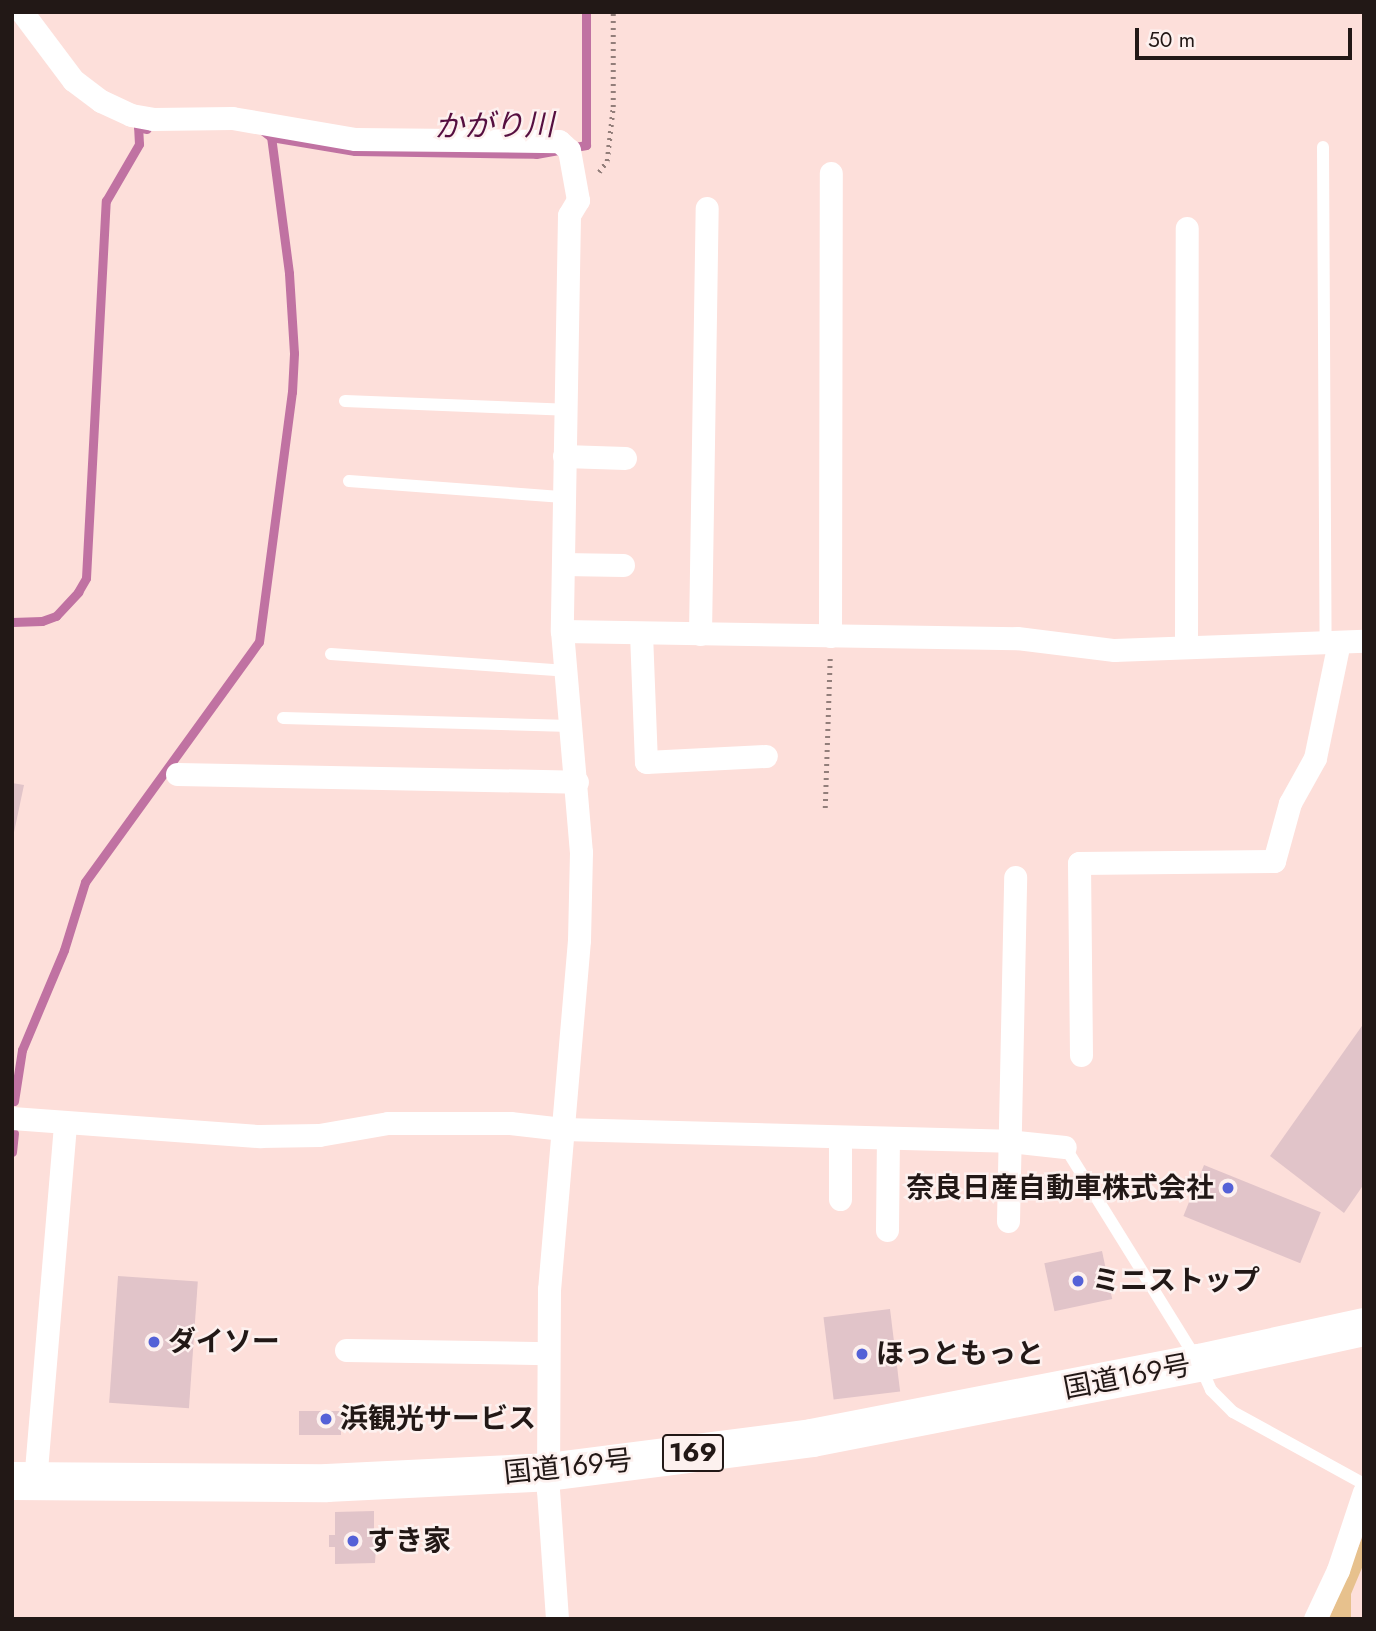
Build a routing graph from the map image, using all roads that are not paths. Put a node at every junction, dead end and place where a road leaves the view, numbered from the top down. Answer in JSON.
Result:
{"nodes":[{"id":1,"x":22,"y":12,"type":"edge"},
{"id":2,"x":1323,"y":147,"type":"dead end"},
{"id":3,"x":831,"y":173,"type":"dead end"},
{"id":4,"x":707,"y":208,"type":"dead end"},
{"id":5,"x":1187,"y":228,"type":"dead end"},
{"id":6,"x":345,"y":401,"type":"dead end"},
{"id":7,"x":566,"y":410,"type":"junction"},
{"id":8,"x":564,"y":456,"type":"junction"},
{"id":9,"x":625,"y":458,"type":"dead end"},
{"id":10,"x":349,"y":481,"type":"dead end"},
{"id":11,"x":563,"y":497,"type":"junction"},
{"id":12,"x":563,"y":564,"type":"junction"},
{"id":13,"x":623,"y":565,"type":"dead end"},
{"id":14,"x":562,"y":631,"type":"junction"},
{"id":15,"x":641,"y":633,"type":"junction"},
{"id":16,"x":701,"y":634,"type":"junction"},
{"id":17,"x":830,"y":636,"type":"junction"},
{"id":18,"x":1364,"y":641,"type":"edge"},
{"id":19,"x":1332,"y":642,"type":"junction"},
{"id":20,"x":1186,"y":647,"type":"junction"},
{"id":21,"x":331,"y":654,"type":"dead end"},
{"id":22,"x":566,"y":671,"type":"junction"},
{"id":23,"x":283,"y":718,"type":"dead end"},
{"id":24,"x":570,"y":726,"type":"junction"},
{"id":25,"x":766,"y":756,"type":"dead end"},
{"id":26,"x":177,"y":774,"type":"dead end"},
{"id":27,"x":577,"y":782,"type":"junction"},
{"id":28,"x":1015,"y":877,"type":"dead end"},
{"id":29,"x":1081,"y":1055,"type":"dead end"},
{"id":30,"x":12,"y":1118,"type":"edge"},
{"id":31,"x":65,"y":1123,"type":"junction"},
{"id":32,"x":563,"y":1129,"type":"junction"},
{"id":33,"x":840,"y":1138,"type":"junction"},
{"id":34,"x":888,"y":1140,"type":"junction"},
{"id":35,"x":1008,"y":1141,"type":"junction"},
{"id":36,"x":1065,"y":1147,"type":"joint"},
{"id":37,"x":840,"y":1199,"type":"dead end"},
{"id":38,"x":1008,"y":1221,"type":"dead end"},
{"id":39,"x":887,"y":1230,"type":"dead end"},
{"id":40,"x":1364,"y":1327,"type":"edge"},
{"id":41,"x":346,"y":1350,"type":"dead end"},
{"id":42,"x":548,"y":1353,"type":"junction"},
{"id":43,"x":1199,"y":1363,"type":"junction"},
{"id":44,"x":548,"y":1472,"type":"junction"},
{"id":45,"x":24,"y":1482,"type":"edge"},
{"id":46,"x":1364,"y":1484,"type":"edge"},
{"id":47,"x":1364,"y":1492,"type":"edge"},
{"id":48,"x":556,"y":1619,"type":"edge"},
{"id":49,"x":1315,"y":1619,"type":"edge"}],
"edges":[{"from":1,"to":7,"type":"street"},
{"from":2,"to":19,"type":"lane"},
{"from":3,"to":17,"type":"street"},
{"from":4,"to":16,"type":"street"},
{"from":5,"to":20,"type":"street"},
{"from":6,"to":7,"type":"lane"},
{"from":7,"to":8,"type":"street"},
{"from":8,"to":9,"type":"street"},
{"from":8,"to":11,"type":"street"},
{"from":10,"to":11,"type":"lane"},
{"from":11,"to":12,"type":"street"},
{"from":12,"to":13,"type":"street"},
{"from":12,"to":14,"type":"street"},
{"from":14,"to":15,"type":"street"},
{"from":14,"to":22,"type":"street"},
{"from":15,"to":16,"type":"street"},
{"from":15,"to":25,"type":"street"},
{"from":16,"to":17,"type":"street"},
{"from":17,"to":20,"type":"street"},
{"from":18,"to":19,"type":"street"},
{"from":19,"to":20,"type":"street"},
{"from":19,"to":29,"type":"street"},
{"from":21,"to":22,"type":"lane"},
{"from":22,"to":24,"type":"street"},
{"from":23,"to":24,"type":"lane"},
{"from":24,"to":27,"type":"street"},
{"from":26,"to":27,"type":"street"},
{"from":27,"to":32,"type":"street"},
{"from":28,"to":35,"type":"street"},
{"from":30,"to":31,"type":"street"},
{"from":31,"to":32,"type":"street"},
{"from":31,"to":45,"type":"street"},
{"from":32,"to":33,"type":"street"},
{"from":32,"to":42,"type":"street"},
{"from":33,"to":34,"type":"street"},
{"from":33,"to":37,"type":"street"},
{"from":34,"to":35,"type":"street"},
{"from":34,"to":39,"type":"street"},
{"from":35,"to":36,"type":"street"},
{"from":35,"to":38,"type":"street"},
{"from":36,"to":43,"type":"lane"},
{"from":40,"to":43,"type":"highway","name":"国道169号","number":"169"},
{"from":41,"to":42,"type":"street"},
{"from":42,"to":44,"type":"street"},
{"from":43,"to":44,"type":"highway","name":"国道169号","number":"169"},
{"from":43,"to":46,"type":"lane"},
{"from":44,"to":45,"type":"highway","name":"国道169号","number":"169"},
{"from":44,"to":48,"type":"street"},
{"from":47,"to":49,"type":"street"}]}
